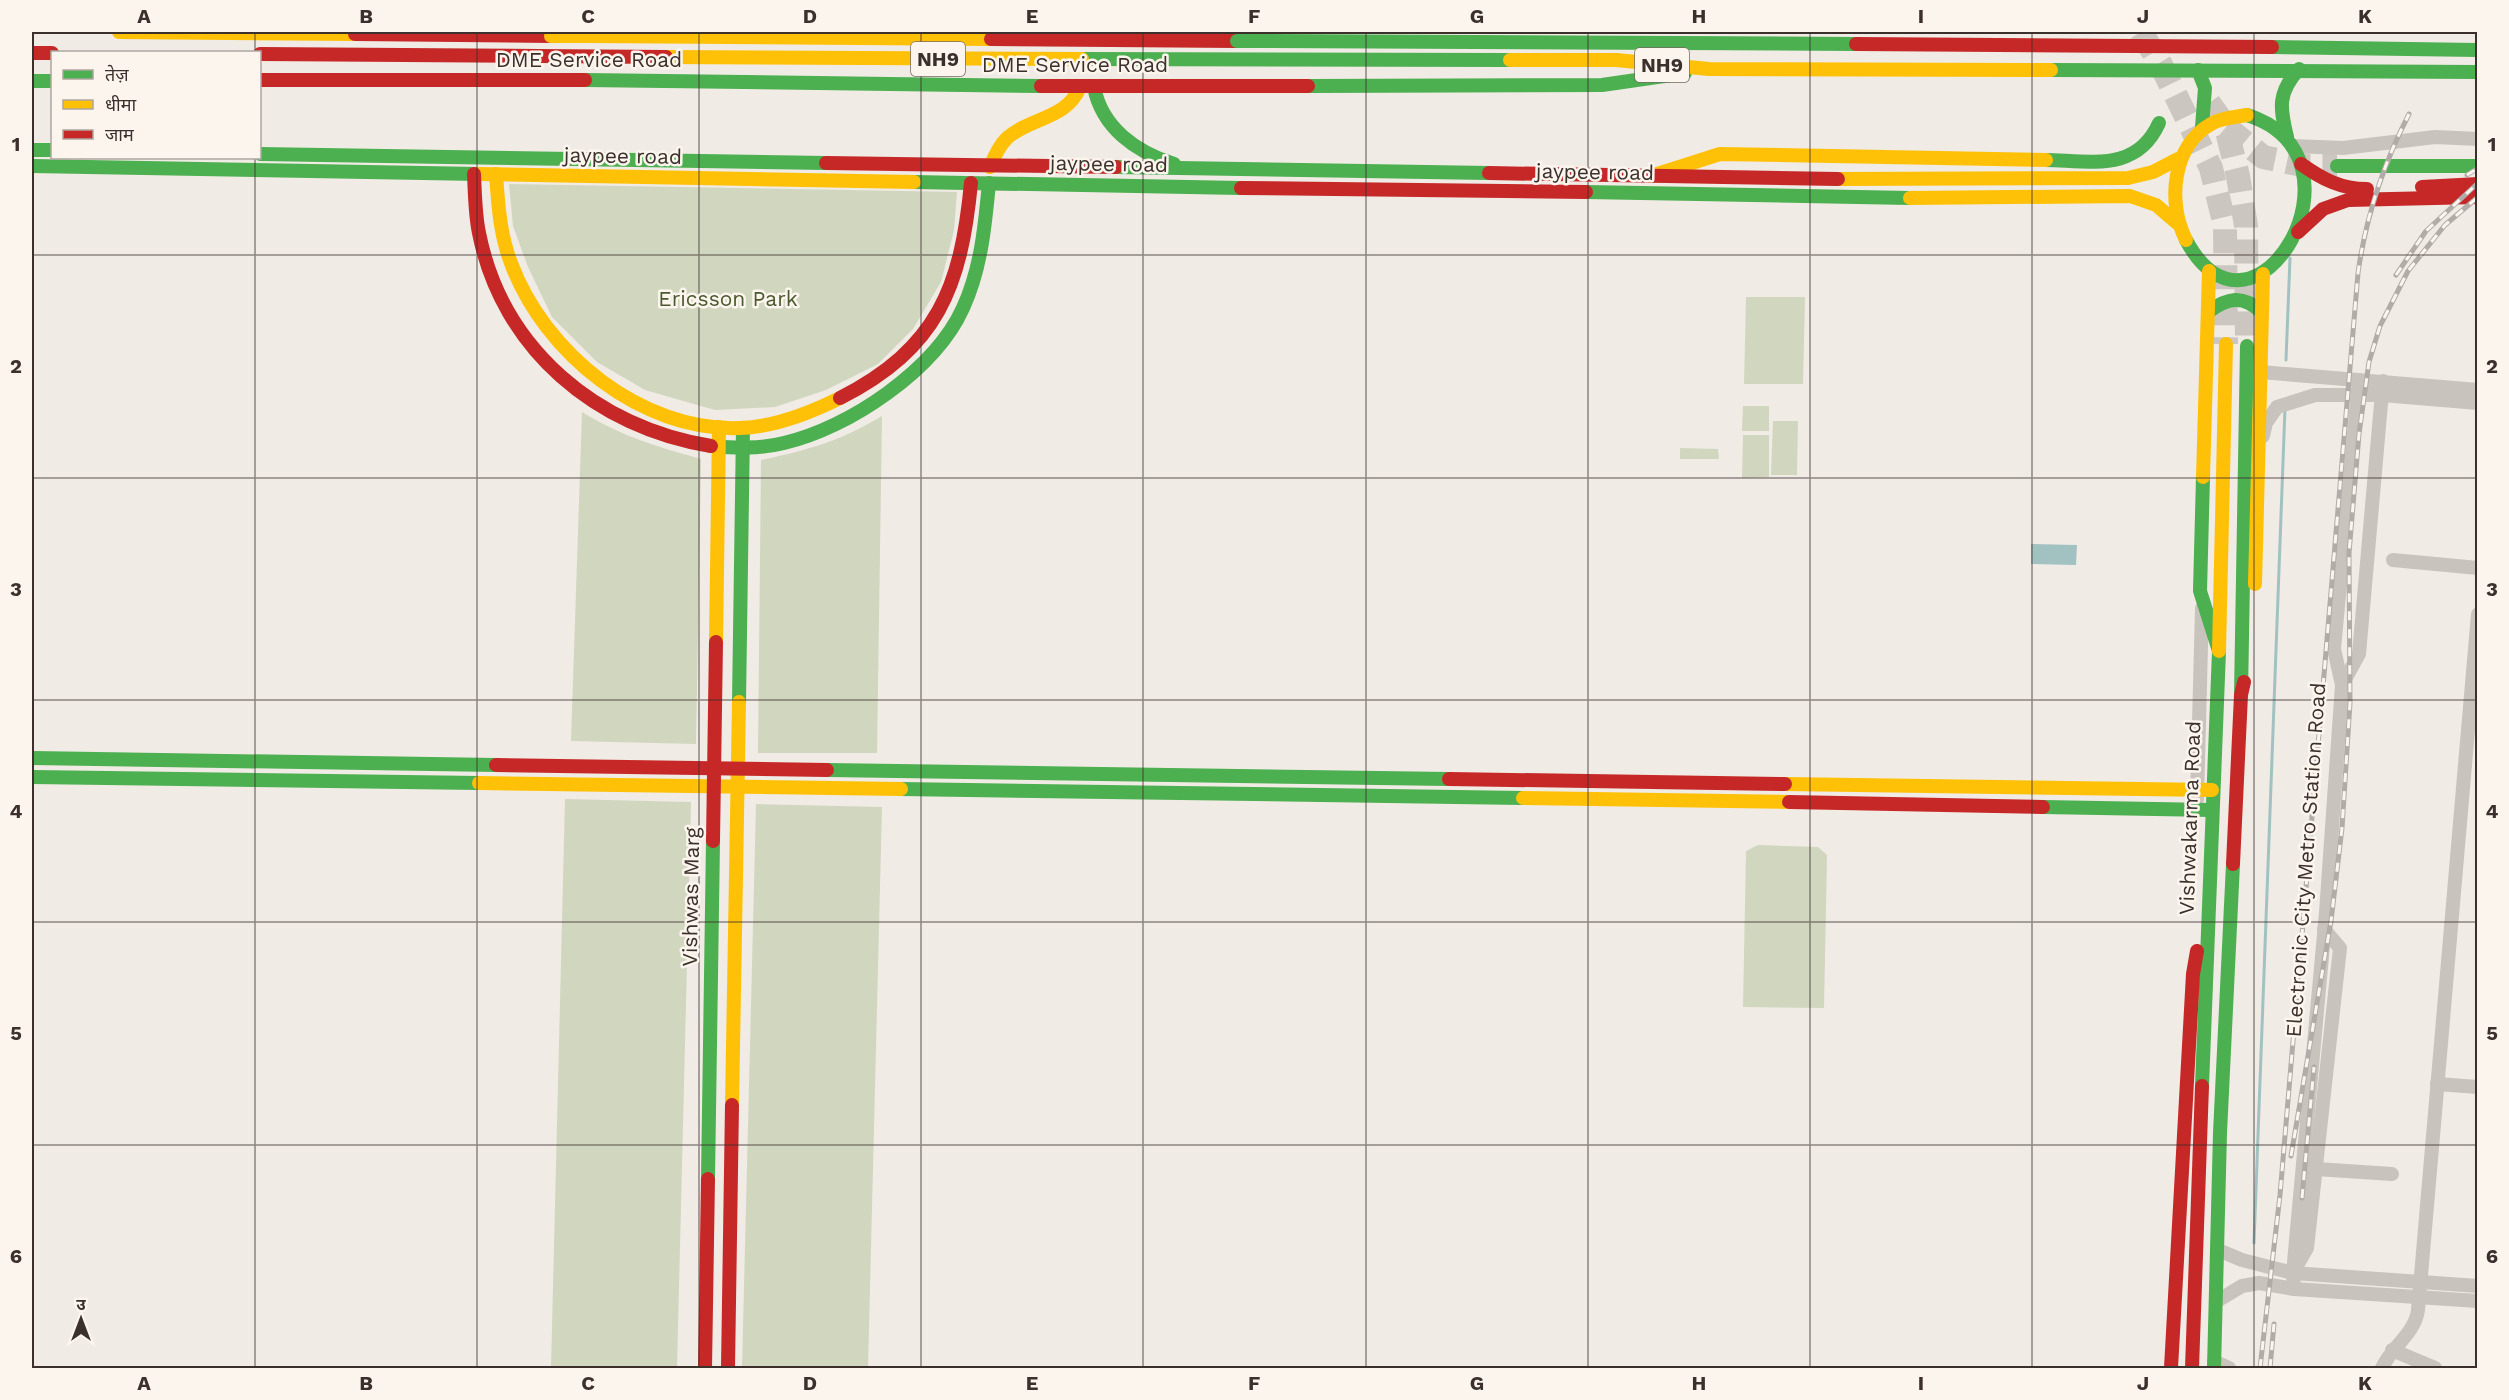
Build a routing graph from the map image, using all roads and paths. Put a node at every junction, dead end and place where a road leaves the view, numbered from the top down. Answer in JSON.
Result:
{"nodes":[{"id":1,"x":119,"y":32,"type":"edge"},
{"id":2,"x":554,"y":34,"type":"edge"},
{"id":3,"x":585,"y":34,"type":"edge"},
{"id":4,"x":1247,"y":38,"type":"edge"},
{"id":5,"x":2478,"y":50,"type":"edge"},
{"id":6,"x":32,"y":53,"type":"edge"},
{"id":7,"x":51,"y":53,"type":"edge"},
{"id":8,"x":261,"y":54,"type":"edge"},
{"id":9,"x":1709,"y":69,"type":"junction"},
{"id":10,"x":2299,"y":69,"type":"junction"},
{"id":11,"x":2198,"y":70,"type":"junction"},
{"id":12,"x":2478,"y":72,"type":"edge"},
{"id":13,"x":261,"y":80,"type":"edge"},
{"id":14,"x":557,"y":80,"type":"junction"},
{"id":15,"x":580,"y":80,"type":"junction"},
{"id":16,"x":32,"y":81,"type":"edge"},
{"id":17,"x":51,"y":81,"type":"edge"},
{"id":18,"x":1246,"y":86,"type":"junction"},
{"id":19,"x":1087,"y":87,"type":"junction"},
{"id":20,"x":2159,"y":123,"type":"dead end"},
{"id":21,"x":2202,"y":127,"type":"junction"},
{"id":22,"x":2478,"y":139,"type":"edge"},
{"id":23,"x":2289,"y":142,"type":"junction"},
{"id":24,"x":32,"y":150,"type":"edge"},
{"id":25,"x":51,"y":150,"type":"edge"},
{"id":26,"x":261,"y":154,"type":"edge"},
{"id":27,"x":2178,"y":159,"type":"junction"},
{"id":28,"x":744,"y":162,"type":"junction"},
{"id":29,"x":186,"y":163,"type":"edge"},
{"id":30,"x":2301,"y":164,"type":"junction"},
{"id":31,"x":32,"y":166,"type":"edge"},
{"id":32,"x":2337,"y":166,"type":"tunnel mouth"},
{"id":33,"x":2478,"y":166,"type":"edge"},
{"id":34,"x":990,"y":167,"type":"junction"},
{"id":35,"x":1196,"y":170,"type":"junction"},
{"id":36,"x":474,"y":174,"type":"junction"},
{"id":37,"x":496,"y":174,"type":"junction"},
{"id":38,"x":1604,"y":175,"type":"junction"},
{"id":39,"x":1651,"y":176,"type":"junction"},
{"id":40,"x":744,"y":179,"type":"junction"},
{"id":41,"x":1919,"y":180,"type":"junction"},
{"id":42,"x":971,"y":183,"type":"junction"},
{"id":43,"x":989,"y":183,"type":"junction"},
{"id":44,"x":2478,"y":184,"type":"edge"},
{"id":45,"x":1604,"y":192,"type":"junction"},
{"id":46,"x":2478,"y":197,"type":"edge"},
{"id":47,"x":1919,"y":198,"type":"junction"},
{"id":48,"x":2178,"y":223,"type":"junction"},
{"id":49,"x":2294,"y":236,"type":"junction"},
{"id":50,"x":2209,"y":271,"type":"junction"},
{"id":51,"x":2263,"y":273,"type":"junction"},
{"id":52,"x":2208,"y":312,"type":"junction"},
{"id":53,"x":2262,"y":312,"type":"junction"},
{"id":54,"x":2226,"y":344,"type":"tunnel mouth"},
{"id":55,"x":2247,"y":346,"type":"tunnel mouth"},
{"id":56,"x":2260,"y":372,"type":"junction"},
{"id":57,"x":2359,"y":380,"type":"junction"},
{"id":58,"x":2383,"y":388,"type":"junction"},
{"id":59,"x":2478,"y":390,"type":"edge"},
{"id":60,"x":2358,"y":395,"type":"junction"},
{"id":61,"x":2478,"y":403,"type":"edge"},
{"id":62,"x":719,"y":427,"type":"junction"},
{"id":63,"x":743,"y":428,"type":"junction"},
{"id":64,"x":719,"y":447,"type":"junction"},
{"id":65,"x":743,"y":448,"type":"junction"},
{"id":66,"x":2258,"y":452,"type":"junction"},
{"id":67,"x":2393,"y":560,"type":"dead end"},
{"id":68,"x":2478,"y":568,"type":"edge"},
{"id":69,"x":2203,"y":600,"type":"junction"},
{"id":70,"x":2478,"y":614,"type":"edge"},
{"id":71,"x":2219,"y":651,"type":"junction"},
{"id":72,"x":2342,"y":685,"type":"junction"},
{"id":73,"x":2241,"y":695,"type":"junction"},
{"id":74,"x":32,"y":758,"type":"edge"},
{"id":75,"x":714,"y":768,"type":"junction"},
{"id":76,"x":738,"y":768,"type":"junction"},
{"id":77,"x":32,"y":777,"type":"edge"},
{"id":78,"x":714,"y":786,"type":"junction"},
{"id":79,"x":737,"y":787,"type":"junction"},
{"id":80,"x":2197,"y":790,"type":"junction"},
{"id":81,"x":2212,"y":790,"type":"junction"},
{"id":82,"x":2205,"y":810,"type":"junction"},
{"id":83,"x":2324,"y":929,"type":"junction"},
{"id":84,"x":2207,"y":934,"type":"junction"},
{"id":85,"x":2437,"y":1084,"type":"junction"},
{"id":86,"x":2478,"y":1087,"type":"edge"},
{"id":87,"x":2203,"y":1090,"type":"junction"},
{"id":88,"x":2222,"y":1091,"type":"junction"},
{"id":89,"x":2201,"y":1132,"type":"junction"},
{"id":90,"x":2220,"y":1133,"type":"junction"},
{"id":91,"x":2316,"y":1169,"type":"junction"},
{"id":92,"x":2392,"y":1174,"type":"dead end"},
{"id":93,"x":2218,"y":1250,"type":"junction"},
{"id":94,"x":2293,"y":1273,"type":"junction"},
{"id":95,"x":2420,"y":1282,"type":"junction"},
{"id":96,"x":2478,"y":1286,"type":"edge"},
{"id":97,"x":2294,"y":1289,"type":"junction"},
{"id":98,"x":2419,"y":1297,"type":"junction"},
{"id":99,"x":2217,"y":1301,"type":"junction"},
{"id":100,"x":2478,"y":1301,"type":"edge"},
{"id":101,"x":2392,"y":1350,"type":"junction"},
{"id":102,"x":2172,"y":1352,"type":"junction"},
{"id":103,"x":2193,"y":1353,"type":"junction"},
{"id":104,"x":2214,"y":1364,"type":"edge"},
{"id":105,"x":705,"y":1368,"type":"edge"},
{"id":106,"x":728,"y":1368,"type":"edge"},
{"id":107,"x":2171,"y":1368,"type":"edge"},
{"id":108,"x":2192,"y":1368,"type":"edge"},
{"id":109,"x":2229,"y":1368,"type":"edge"},
{"id":110,"x":2382,"y":1368,"type":"edge"},
{"id":111,"x":2435,"y":1368,"type":"edge"}],
"edges":[{"from":1,"to":2,"type":"main road"},
{"from":2,"to":3,"type":"main road","bridge":true},
{"from":2,"to":14,"type":"main road"},
{"from":3,"to":4,"type":"main road"},
{"from":3,"to":15,"type":"main road"},
{"from":4,"to":5,"type":"main road"},
{"from":4,"to":18,"type":"main road"},
{"from":6,"to":7,"type":"main road"},
{"from":8,"to":9,"type":"main road","number":"NH9","bridge":true},
{"from":9,"to":11,"type":"main road"},
{"from":9,"to":18,"type":"main road","name":"DME Service Road"},
{"from":10,"to":11,"type":"main road"},
{"from":10,"to":12,"type":"main road"},
{"from":10,"to":23,"type":"main road"},
{"from":11,"to":21,"type":"main road"},
{"from":13,"to":14,"type":"main road","name":"DME Service Road"},
{"from":14,"to":15,"type":"main road","name":"DME Service Road"},
{"from":15,"to":19,"type":"main road","name":"DME Service Road"},
{"from":16,"to":17,"type":"main road"},
{"from":18,"to":19,"type":"main road","name":"DME Service Road"},
{"from":19,"to":34,"type":"main road"},
{"from":19,"to":35,"type":"main road"},
{"from":20,"to":39,"type":"main road"},
{"from":21,"to":23,"type":"main road"},
{"from":21,"to":27,"type":"main road"},
{"from":22,"to":23,"type":"street"},
{"from":23,"to":30,"type":"main road"},
{"from":24,"to":25,"type":"main road"},
{"from":26,"to":28,"type":"main road"},
{"from":27,"to":41,"type":"main road"},
{"from":27,"to":48,"type":"main road"},
{"from":28,"to":34,"type":"main road"},
{"from":28,"to":40,"type":"main road"},
{"from":29,"to":31,"type":"main road","name":"jaypee road"},
{"from":29,"to":36,"type":"main road","name":"jaypee road"},
{"from":30,"to":44,"type":"main road"},
{"from":30,"to":49,"type":"main road"},
{"from":32,"to":33,"type":"main road"},
{"from":34,"to":35,"type":"main road"},
{"from":35,"to":38,"type":"main road"},
{"from":36,"to":37,"type":"main road","name":"jaypee road"},
{"from":36,"to":64,"type":"main road"},
{"from":37,"to":40,"type":"main road","name":"jaypee road"},
{"from":37,"to":62,"type":"main road"},
{"from":38,"to":39,"type":"main road"},
{"from":38,"to":45,"type":"main road"},
{"from":39,"to":41,"type":"main road"},
{"from":40,"to":42,"type":"main road","name":"jaypee road"},
{"from":41,"to":47,"type":"main road"},
{"from":42,"to":43,"type":"main road","name":"jaypee road"},
{"from":42,"to":63,"type":"main road"},
{"from":43,"to":45,"type":"main road","name":"jaypee road"},
{"from":43,"to":65,"type":"main road"},
{"from":45,"to":47,"type":"main road","name":"jaypee road"},
{"from":46,"to":49,"type":"main road"},
{"from":47,"to":48,"type":"main road","name":"jaypee road"},
{"from":48,"to":50,"type":"main road"},
{"from":49,"to":51,"type":"main road"},
{"from":50,"to":51,"type":"main road"},
{"from":50,"to":52,"type":"main road","name":"Vishwakarma Road"},
{"from":51,"to":53,"type":"main road"},
{"from":52,"to":53,"type":"main road"},
{"from":52,"to":69,"type":"main road","name":"Vishwakarma Road"},
{"from":53,"to":56,"type":"main road"},
{"from":54,"to":71,"type":"main road"},
{"from":55,"to":73,"type":"main road"},
{"from":56,"to":57,"type":"street"},
{"from":56,"to":66,"type":"main road"},
{"from":57,"to":58,"type":"street"},
{"from":57,"to":60,"type":"street","name":"Electronic City Metro Station Road"},
{"from":58,"to":59,"type":"street"},
{"from":58,"to":60,"type":"street"},
{"from":58,"to":61,"type":"street"},
{"from":58,"to":72,"type":"street"},
{"from":60,"to":66,"type":"street"},
{"from":60,"to":72,"type":"street","name":"Electronic City Metro Station Road"},
{"from":62,"to":63,"type":"main road"},
{"from":62,"to":64,"type":"main road","name":"Vishwas Marg"},
{"from":63,"to":65,"type":"main road"},
{"from":64,"to":65,"type":"main road"},
{"from":64,"to":75,"type":"main road","name":"Vishwas Marg"},
{"from":65,"to":76,"type":"main road"},
{"from":66,"to":73,"type":"main road"},
{"from":67,"to":68,"type":"street"},
{"from":69,"to":71,"type":"main road","name":"Vishwakarma Road"},
{"from":69,"to":80,"type":"street"},
{"from":70,"to":85,"type":"street"},
{"from":71,"to":81,"type":"main road","name":"Vishwakarma Road"},
{"from":72,"to":83,"type":"street","name":"Electronic City Metro Station Road"},
{"from":73,"to":88,"type":"main road"},
{"from":74,"to":75,"type":"main road"},
{"from":75,"to":76,"type":"main road"},
{"from":75,"to":78,"type":"main road","name":"Vishwas Marg"},
{"from":76,"to":79,"type":"main road"},
{"from":76,"to":80,"type":"main road"},
{"from":77,"to":78,"type":"main road"},
{"from":78,"to":79,"type":"main road"},
{"from":78,"to":105,"type":"main road","name":"Vishwas Marg"},
{"from":79,"to":82,"type":"main road"},
{"from":79,"to":106,"type":"main road"},
{"from":80,"to":81,"type":"main road"},
{"from":80,"to":82,"type":"street"},
{"from":81,"to":82,"type":"main road","name":"Vishwakarma Road"},
{"from":82,"to":84,"type":"main road","name":"Vishwakarma Road"},
{"from":83,"to":91,"type":"street"},
{"from":83,"to":94,"type":"street","name":"Electronic City Metro Station Road"},
{"from":84,"to":87,"type":"main road","name":"Vishwakarma Road"},
{"from":84,"to":102,"type":"main road"},
{"from":85,"to":86,"type":"street"},
{"from":85,"to":95,"type":"street"},
{"from":87,"to":88,"type":"main road"},
{"from":87,"to":89,"type":"main road","name":"Vishwakarma Road"},
{"from":88,"to":90,"type":"main road"},
{"from":89,"to":90,"type":"main road"},
{"from":89,"to":103,"type":"main road","name":"Vishwakarma Road"},
{"from":90,"to":93,"type":"main road"},
{"from":91,"to":92,"type":"street"},
{"from":91,"to":94,"type":"street"},
{"from":93,"to":94,"type":"street"},
{"from":93,"to":99,"type":"main road"},
{"from":94,"to":95,"type":"street"},
{"from":94,"to":97,"type":"street","name":"Electronic City Metro Station Road"},
{"from":95,"to":96,"type":"street"},
{"from":95,"to":98,"type":"street"},
{"from":97,"to":98,"type":"street"},
{"from":97,"to":99,"type":"street"},
{"from":98,"to":100,"type":"street"},
{"from":98,"to":101,"type":"street"},
{"from":99,"to":104,"type":"main road"},
{"from":101,"to":110,"type":"street"},
{"from":101,"to":111,"type":"street"},
{"from":102,"to":103,"type":"main road"},
{"from":102,"to":107,"type":"main road"},
{"from":103,"to":108,"type":"main road","name":"Vishwakarma Road"},
{"from":104,"to":109,"type":"street"}]}
